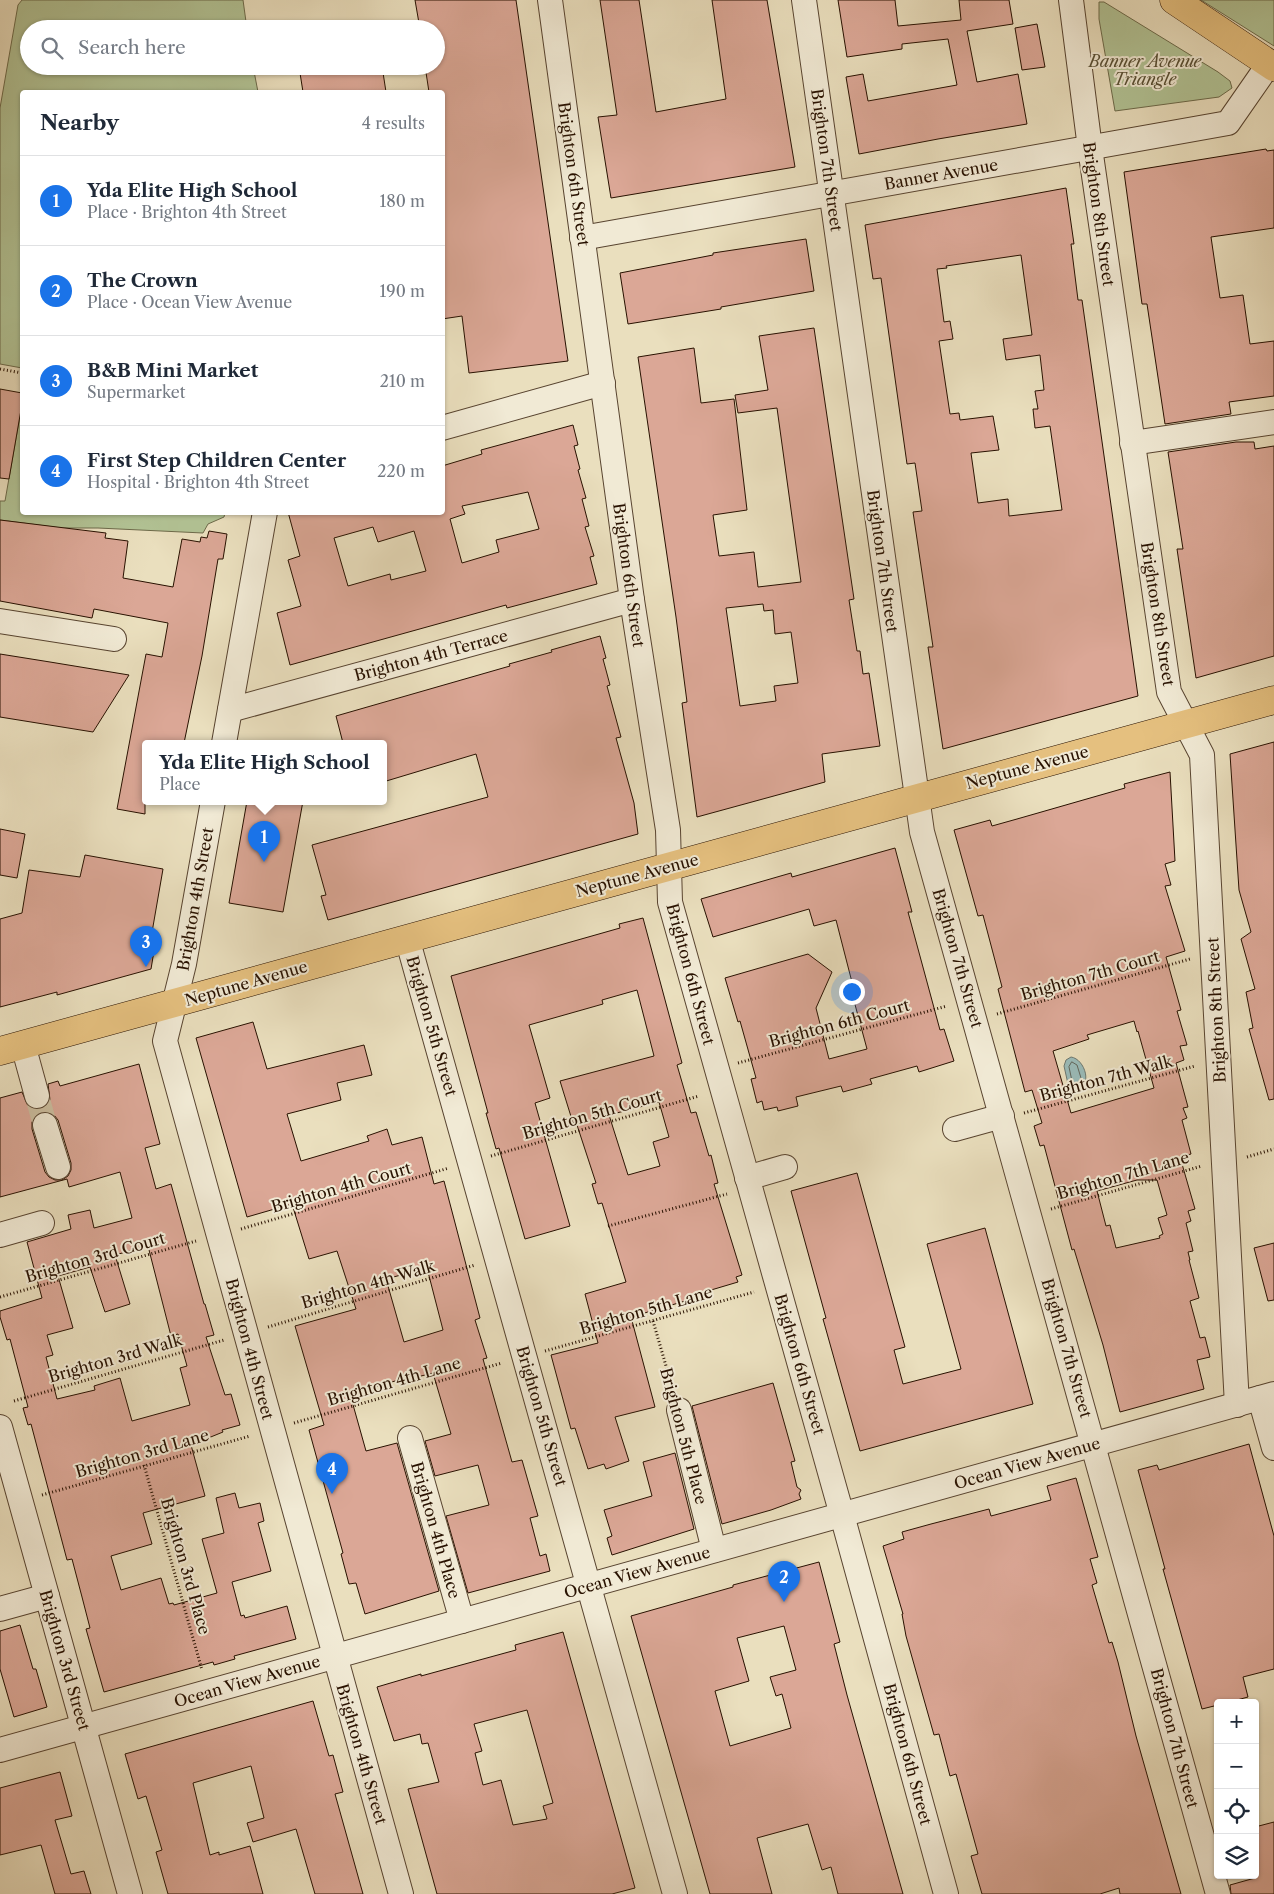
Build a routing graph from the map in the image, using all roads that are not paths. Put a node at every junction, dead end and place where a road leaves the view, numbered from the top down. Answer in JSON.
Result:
{"nodes":[{"id":1,"x":550,"y":0,"type":"edge"},
{"id":2,"x":804,"y":0,"type":"edge"},
{"id":3,"x":1071,"y":0,"type":"edge"},
{"id":4,"x":1174,"y":0,"type":"edge"},
{"id":5,"x":1271,"y":65,"type":"edge"},
{"id":6,"x":1090,"y":148,"type":"junction"},
{"id":7,"x":832,"y":193,"type":"junction"},
{"id":8,"x":582,"y":238,"type":"junction"},
{"id":9,"x":603,"y":383,"type":"junction"},
{"id":10,"x":1274,"y":422,"type":"edge"},
{"id":11,"x":445,"y":427,"type":"edge"},
{"id":12,"x":1132,"y":443,"type":"junction"},
{"id":13,"x":264,"y":515,"type":"edge"},
{"id":14,"x":632,"y":600,"type":"junction"},
{"id":15,"x":0,"y":621,"type":"edge"},
{"id":16,"x":114,"y":639,"type":"dead end"},
{"id":17,"x":1274,"y":700,"type":"edge"},
{"id":18,"x":230,"y":710,"type":"junction"},
{"id":19,"x":1185,"y":724,"type":"junction"},
{"id":20,"x":225,"y":740,"type":"edge"},
{"id":21,"x":917,"y":797,"type":"junction"},
{"id":22,"x":212,"y":805,"type":"edge"},
{"id":23,"x":669,"y":866,"type":"junction"},
{"id":24,"x":407,"y":938,"type":"junction"},
{"id":25,"x":175,"y":1002,"type":"junction"},
{"id":26,"x":12,"y":1048,"type":"edge"},
{"id":27,"x":37,"y":1096,"type":"tunnel mouth"},
{"id":28,"x":1013,"y":1114,"type":"junction"},
{"id":29,"x":45,"y":1125,"type":"tunnel mouth"},
{"id":30,"x":956,"y":1129,"type":"dead end"},
{"id":31,"x":58,"y":1167,"type":"dead end"},
{"id":32,"x":785,"y":1167,"type":"dead end"},
{"id":33,"x":747,"y":1178,"type":"junction"},
{"id":34,"x":42,"y":1223,"type":"dead end"},
{"id":35,"x":0,"y":1235,"type":"edge"},
{"id":36,"x":1267,"y":1396,"type":"edge"},
{"id":37,"x":1237,"y":1405,"type":"junction"},
{"id":38,"x":679,"y":1410,"type":"road end"},
{"id":39,"x":0,"y":1427,"type":"edge"},
{"id":40,"x":410,"y":1438,"type":"dead end"},
{"id":41,"x":1094,"y":1444,"type":"junction"},
{"id":42,"x":1274,"y":1448,"type":"edge"},
{"id":43,"x":842,"y":1515,"type":"junction"},
{"id":44,"x":714,"y":1550,"type":"junction"},
{"id":45,"x":589,"y":1585,"type":"junction"},
{"id":46,"x":47,"y":1596,"type":"junction"},
{"id":47,"x":0,"y":1609,"type":"edge"},
{"id":48,"x":462,"y":1621,"type":"junction"},
{"id":49,"x":334,"y":1656,"type":"junction"},
{"id":50,"x":83,"y":1726,"type":"junction"},
{"id":51,"x":0,"y":1750,"type":"edge"},
{"id":52,"x":130,"y":1894,"type":"edge"},
{"id":53,"x":401,"y":1894,"type":"edge"},
{"id":54,"x":675,"y":1894,"type":"edge"},
{"id":55,"x":946,"y":1894,"type":"edge"},
{"id":56,"x":1218,"y":1894,"type":"edge"}],
"edges":[{"from":1,"to":8,"type":"street","name":"Brighton 6th Street"},
{"from":2,"to":7,"type":"street","name":"Brighton 7th Street"},
{"from":3,"to":6,"type":"street","name":"Brighton 8th Street"},
{"from":4,"to":5,"type":"main road"},
{"from":5,"to":6,"type":"street","name":"Banner Avenue"},
{"from":6,"to":7,"type":"street","name":"Banner Avenue"},
{"from":6,"to":12,"type":"street","name":"Brighton 8th Street"},
{"from":7,"to":8,"type":"street","name":"Banner Avenue"},
{"from":7,"to":21,"type":"street","name":"Brighton 7th Street"},
{"from":8,"to":9,"type":"street","name":"Brighton 6th Street"},
{"from":9,"to":11,"type":"street"},
{"from":9,"to":14,"type":"street","name":"Brighton 6th Street"},
{"from":10,"to":12,"type":"street"},
{"from":12,"to":19,"type":"street","name":"Brighton 8th Street"},
{"from":13,"to":18,"type":"street"},
{"from":14,"to":18,"type":"street","name":"Brighton 4th Terrace"},
{"from":14,"to":23,"type":"street","name":"Brighton 6th Street"},
{"from":15,"to":16,"type":"street"},
{"from":17,"to":19,"type":"main road","name":"Neptune Avenue"},
{"from":18,"to":20,"type":"street"},
{"from":19,"to":21,"type":"main road","name":"Neptune Avenue"},
{"from":19,"to":37,"type":"street","name":"Brighton 8th Street"},
{"from":21,"to":23,"type":"main road","name":"Neptune Avenue"},
{"from":21,"to":28,"type":"street","name":"Brighton 7th Street"},
{"from":22,"to":25,"type":"street","name":"Brighton 4th Street"},
{"from":23,"to":24,"type":"main road","name":"Neptune Avenue"},
{"from":23,"to":33,"type":"street","name":"Brighton 6th Street"},
{"from":24,"to":25,"type":"main road","name":"Neptune Avenue"},
{"from":24,"to":45,"type":"street","name":"Brighton 5th Street"},
{"from":25,"to":26,"type":"main road","name":"Neptune Avenue"},
{"from":25,"to":49,"type":"street","name":"Brighton 4th Street"},
{"from":26,"to":27,"type":"street"},
{"from":28,"to":30,"type":"street"},
{"from":28,"to":41,"type":"street","name":"Brighton 7th Street"},
{"from":29,"to":31,"type":"street"},
{"from":32,"to":33,"type":"street"},
{"from":33,"to":43,"type":"street","name":"Brighton 6th Street"},
{"from":34,"to":35,"type":"street"},
{"from":36,"to":37,"type":"street","name":"Ocean View Avenue"},
{"from":36,"to":42,"type":"street"},
{"from":37,"to":41,"type":"street","name":"Ocean View Avenue"},
{"from":38,"to":44,"type":"street","name":"Brighton 5th Place"},
{"from":39,"to":46,"type":"street","name":"Brighton 3rd Street"},
{"from":40,"to":48,"type":"street","name":"Brighton 4th Place"},
{"from":41,"to":43,"type":"street","name":"Ocean View Avenue"},
{"from":41,"to":56,"type":"street","name":"Brighton 7th Street"},
{"from":43,"to":44,"type":"street","name":"Ocean View Avenue"},
{"from":43,"to":55,"type":"street","name":"Brighton 6th Street"},
{"from":44,"to":45,"type":"street","name":"Ocean View Avenue"},
{"from":45,"to":48,"type":"street","name":"Ocean View Avenue"},
{"from":45,"to":54,"type":"street","name":"Brighton 5th Street"},
{"from":46,"to":47,"type":"street"},
{"from":46,"to":50,"type":"street","name":"Brighton 3rd Street"},
{"from":48,"to":49,"type":"street","name":"Ocean View Avenue"},
{"from":49,"to":50,"type":"street","name":"Ocean View Avenue"},
{"from":49,"to":53,"type":"street","name":"Brighton 4th Street"},
{"from":50,"to":51,"type":"street","name":"Ocean View Avenue"},
{"from":50,"to":52,"type":"street","name":"Brighton 3rd Street"}]}
